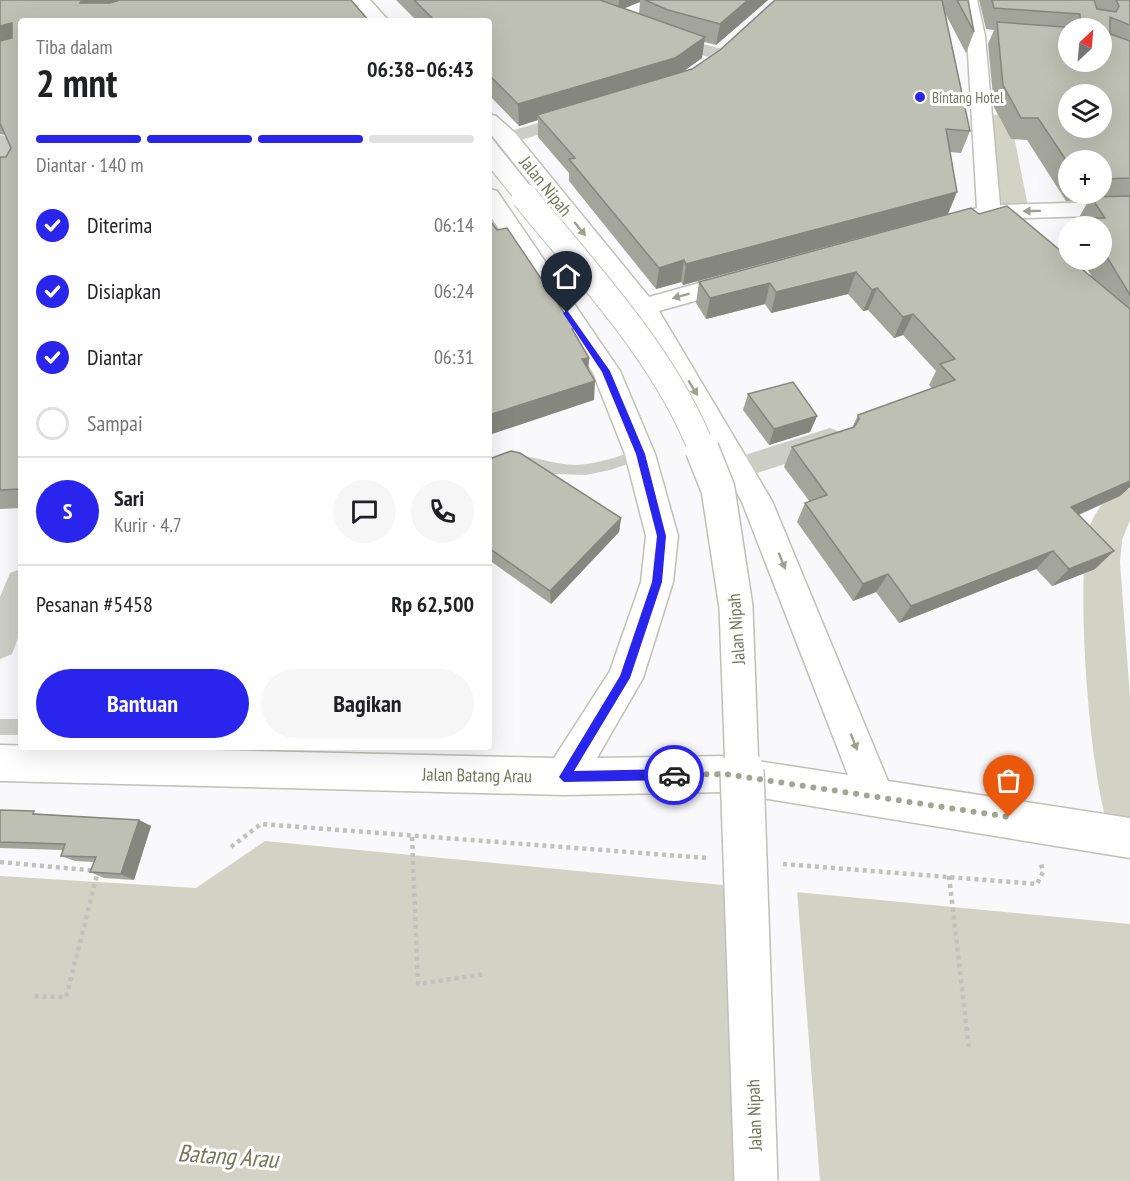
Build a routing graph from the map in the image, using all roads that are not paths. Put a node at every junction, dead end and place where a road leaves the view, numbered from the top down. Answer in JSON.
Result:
{"nodes":[{"id":1,"x":360,"y":0,"type":"edge"},
{"id":2,"x":968,"y":0,"type":"edge"},
{"id":3,"x":377,"y":18,"type":"edge"},
{"id":4,"x":649,"y":33,"type":"edge"},
{"id":5,"x":976,"y":36,"type":"junction"},
{"id":6,"x":999,"y":38,"type":"edge"},
{"id":7,"x":737,"y":39,"type":"edge"},
{"id":8,"x":719,"y":54,"type":"junction"},
{"id":9,"x":701,"y":71,"type":"edge"},
{"id":10,"x":596,"y":112,"type":"edge"},
{"id":11,"x":495,"y":137,"type":"edge"},
{"id":12,"x":0,"y":141,"type":"edge"},
{"id":13,"x":10,"y":170,"type":"edge"},
{"id":14,"x":492,"y":200,"type":"edge"},
{"id":15,"x":1130,"y":208,"type":"edge"},
{"id":16,"x":989,"y":212,"type":"junction"},
{"id":17,"x":943,"y":225,"type":"edge"},
{"id":18,"x":758,"y":275,"type":"edge"},
{"id":19,"x":643,"y":307,"type":"junction"},
{"id":20,"x":834,"y":438,"type":"edge"},
{"id":21,"x":640,"y":454,"type":"junction"},
{"id":22,"x":492,"y":466,"type":"edge"},
{"id":23,"x":739,"y":468,"type":"junction"},
{"id":24,"x":18,"y":596,"type":"edge"},
{"id":25,"x":0,"y":644,"type":"edge"},
{"id":26,"x":0,"y":727,"type":"edge"},
{"id":27,"x":18,"y":727,"type":"edge"},
{"id":28,"x":0,"y":763,"type":"edge"},
{"id":29,"x":564,"y":777,"type":"junction"},
{"id":30,"x":876,"y":797,"type":"junction"},
{"id":31,"x":1130,"y":838,"type":"edge"},
{"id":32,"x":756,"y":1181,"type":"edge"}],
"edges":[{"from":1,"to":3,"type":"street"},
{"from":2,"to":5,"type":"street"},
{"from":4,"to":8,"type":"street"},
{"from":5,"to":6,"type":"street"},
{"from":5,"to":16,"type":"street"},
{"from":7,"to":8,"type":"street"},
{"from":8,"to":9,"type":"street"},
{"from":10,"to":11,"type":"street"},
{"from":11,"to":19,"type":"street","name":"Jalan Nipah","one_way":true},
{"from":11,"to":32,"type":"street","name":"Jalan Nipah","bridge":true},
{"from":12,"to":13,"type":"street"},
{"from":14,"to":21,"type":"street"},
{"from":15,"to":16,"type":"street","one_way":true},
{"from":16,"to":17,"type":"street"},
{"from":18,"to":19,"type":"street","one_way":true},
{"from":19,"to":23,"type":"street","name":"Jalan Nipah","one_way":true},
{"from":20,"to":23,"type":"street"},
{"from":21,"to":22,"type":"lane"},
{"from":21,"to":29,"type":"street"},
{"from":23,"to":30,"type":"street","name":"Jalan Nipah","one_way":true},
{"from":24,"to":25,"type":"street"},
{"from":26,"to":27,"type":"lane"},
{"from":28,"to":29,"type":"street","name":"Jalan Batang Arau"},
{"from":29,"to":30,"type":"street","name":"Jalan Batang Arau"},
{"from":30,"to":31,"type":"street","name":"Jalan Batang Arau"}]}
